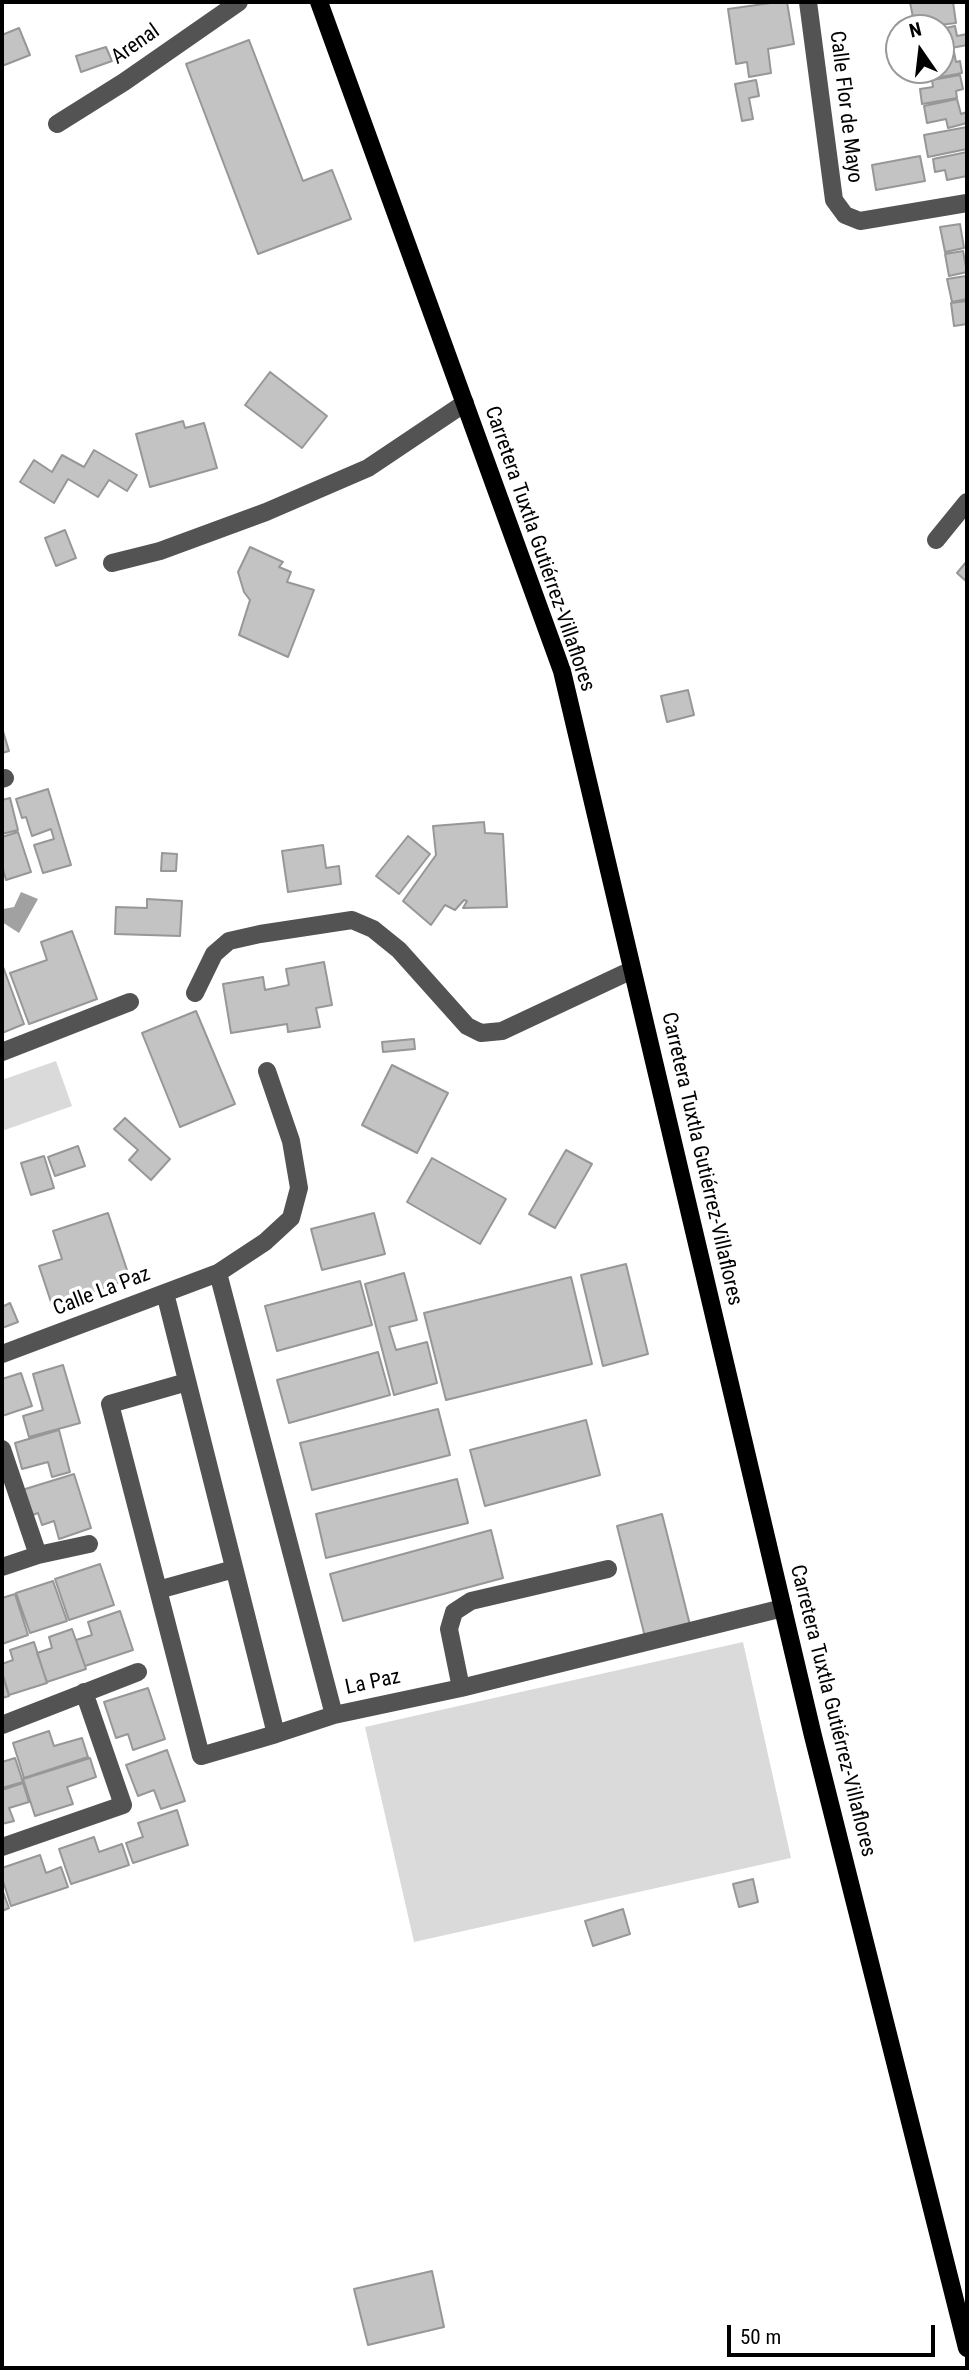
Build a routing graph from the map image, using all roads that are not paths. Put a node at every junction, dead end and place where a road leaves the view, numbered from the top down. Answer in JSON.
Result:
{"nodes":[{"id":1,"x":239,"y":2,"type":"edge"},
{"id":2,"x":320,"y":2,"type":"edge"},
{"id":3,"x":808,"y":2,"type":"edge"},
{"id":4,"x":57,"y":124,"type":"dead end"},
{"id":5,"x":967,"y":203,"type":"edge"},
{"id":6,"x":465,"y":404,"type":"junction"},
{"id":7,"x":967,"y":502,"type":"edge"},
{"id":8,"x":936,"y":540,"type":"dead end"},
{"id":9,"x":113,"y":563,"type":"dead end"},
{"id":10,"x":632,"y":970,"type":"junction"},
{"id":11,"x":195,"y":993,"type":"dead end"},
{"id":12,"x":130,"y":1002,"type":"dead end"},
{"id":13,"x":2,"y":1052,"type":"edge"},
{"id":14,"x":267,"y":1071,"type":"dead end"},
{"id":15,"x":218,"y":1273,"type":"junction"},
{"id":16,"x":164,"y":1293,"type":"junction"},
{"id":17,"x":2,"y":1354,"type":"edge"},
{"id":18,"x":187,"y":1382,"type":"junction"},
{"id":19,"x":2,"y":1449,"type":"edge"},
{"id":20,"x":89,"y":1544,"type":"dead end"},
{"id":21,"x":38,"y":1555,"type":"junction"},
{"id":22,"x":2,"y":1567,"type":"edge"},
{"id":23,"x":234,"y":1569,"type":"junction"},
{"id":24,"x":608,"y":1569,"type":"dead end"},
{"id":25,"x":158,"y":1590,"type":"junction"},
{"id":26,"x":783,"y":1608,"type":"junction"},
{"id":27,"x":138,"y":1672,"type":"dead end"},
{"id":28,"x":461,"y":1688,"type":"junction"},
{"id":29,"x":84,"y":1692,"type":"junction"},
{"id":30,"x":334,"y":1715,"type":"junction"},
{"id":31,"x":2,"y":1724,"type":"edge"},
{"id":32,"x":276,"y":1734,"type":"junction"},
{"id":33,"x":2,"y":1847,"type":"edge"},
{"id":34,"x":964,"y":2326,"type":"edge"},
{"id":35,"x":967,"y":2348,"type":"edge"}],
"edges":[{"from":1,"to":4,"type":"street","name":"Arenal"},
{"from":2,"to":6,"type":"main road","name":"Carretera Tuxtla Gutiérrez-Villaflores"},
{"from":3,"to":5,"type":"street","name":"Calle Flor de Mayo"},
{"from":6,"to":9,"type":"street"},
{"from":6,"to":10,"type":"main road","name":"Carretera Tuxtla Gutiérrez-Villaflores"},
{"from":7,"to":8,"type":"street"},
{"from":10,"to":11,"type":"street"},
{"from":10,"to":26,"type":"main road","name":"Carretera Tuxtla Gutiérrez-Villaflores"},
{"from":12,"to":13,"type":"street"},
{"from":14,"to":15,"type":"street","name":"Calle La Paz"},
{"from":15,"to":16,"type":"street","name":"Calle La Paz"},
{"from":15,"to":30,"type":"street","name":"La Paz"},
{"from":16,"to":17,"type":"street","name":"Calle La Paz"},
{"from":16,"to":18,"type":"street"},
{"from":18,"to":23,"type":"street"},
{"from":18,"to":25,"type":"street"},
{"from":19,"to":21,"type":"street"},
{"from":20,"to":21,"type":"street"},
{"from":21,"to":22,"type":"street"},
{"from":23,"to":25,"type":"street"},
{"from":23,"to":32,"type":"street"},
{"from":24,"to":28,"type":"street"},
{"from":25,"to":32,"type":"street"},
{"from":26,"to":28,"type":"street","name":"La Paz"},
{"from":26,"to":34,"type":"main road","name":"Carretera Tuxtla Gutiérrez-Villaflores"},
{"from":27,"to":29,"type":"street"},
{"from":28,"to":30,"type":"street","name":"La Paz"},
{"from":29,"to":31,"type":"street"},
{"from":29,"to":33,"type":"street"},
{"from":30,"to":32,"type":"street"},
{"from":34,"to":35,"type":"main road","name":"Carretera Tuxtla Gutiérrez-Villaflores"}]}
